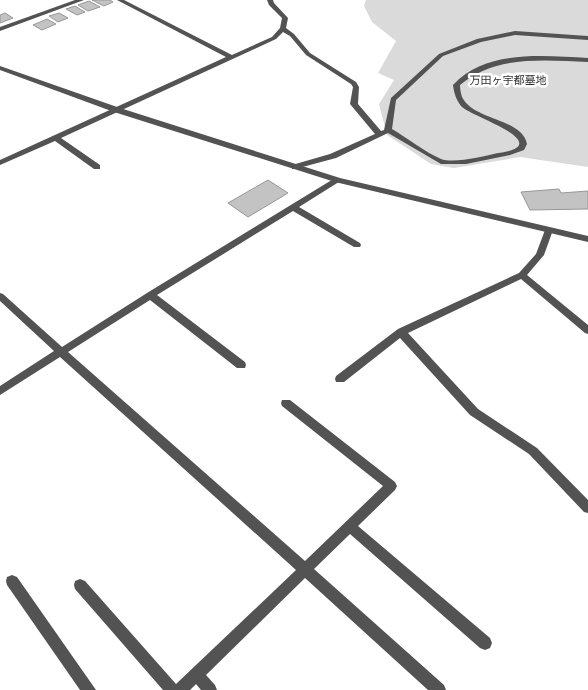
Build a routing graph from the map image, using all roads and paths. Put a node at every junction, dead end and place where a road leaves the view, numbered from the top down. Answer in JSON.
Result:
{"nodes":[{"id":1,"x":81,"y":0,"type":"edge"},
{"id":2,"x":120,"y":0,"type":"edge"},
{"id":3,"x":270,"y":0,"type":"edge"},
{"id":4,"x":283,"y":28,"type":"junction"},
{"id":5,"x":0,"y":30,"type":"edge"},
{"id":6,"x":588,"y":38,"type":"edge"},
{"id":7,"x":232,"y":57,"type":"junction"},
{"id":8,"x":588,"y":60,"type":"edge"},
{"id":9,"x":0,"y":68,"type":"edge"},
{"id":10,"x":116,"y":110,"type":"junction"},
{"id":11,"x":388,"y":130,"type":"junction"},
{"id":12,"x":380,"y":134,"type":"junction"},
{"id":13,"x":56,"y":138,"type":"junction"},
{"id":14,"x":0,"y":164,"type":"edge"},
{"id":15,"x":97,"y":167,"type":"dead end"},
{"id":16,"x":296,"y":167,"type":"junction"},
{"id":17,"x":338,"y":180,"type":"junction"},
{"id":18,"x":294,"y":208,"type":"junction"},
{"id":19,"x":549,"y":230,"type":"junction"},
{"id":20,"x":588,"y":239,"type":"edge"},
{"id":21,"x":357,"y":245,"type":"dead end"},
{"id":22,"x":522,"y":275,"type":"junction"},
{"id":23,"x":150,"y":295,"type":"junction"},
{"id":24,"x":0,"y":296,"type":"edge"},
{"id":25,"x":588,"y":330,"type":"edge"},
{"id":26,"x":402,"y":332,"type":"junction"},
{"id":27,"x":60,"y":352,"type":"junction"},
{"id":28,"x":241,"y":365,"type":"dead end"},
{"id":29,"x":340,"y":379,"type":"dead end"},
{"id":30,"x":0,"y":391,"type":"edge"},
{"id":31,"x":286,"y":403,"type":"dead end"},
{"id":32,"x":588,"y":508,"type":"edge"},
{"id":33,"x":350,"y":526,"type":"junction"},
{"id":34,"x":306,"y":568,"type":"junction"},
{"id":35,"x":12,"y":581,"type":"dead end"},
{"id":36,"x":80,"y":585,"type":"dead end"},
{"id":37,"x":485,"y":643,"type":"dead end"},
{"id":38,"x":197,"y":675,"type":"junction"},
{"id":39,"x":89,"y":690,"type":"edge"},
{"id":40,"x":172,"y":690,"type":"edge"},
{"id":41,"x":180,"y":690,"type":"edge"},
{"id":42,"x":210,"y":690,"type":"edge"},
{"id":43,"x":439,"y":690,"type":"edge"}],
"edges":[{"from":1,"to":5,"type":"street"},
{"from":2,"to":7,"type":"street"},
{"from":3,"to":4,"type":"street"},
{"from":4,"to":7,"type":"street"},
{"from":4,"to":12,"type":"street"},
{"from":6,"to":11,"type":"street"},
{"from":7,"to":10,"type":"street"},
{"from":8,"to":11,"type":"street"},
{"from":9,"to":10,"type":"street"},
{"from":10,"to":13,"type":"street"},
{"from":10,"to":16,"type":"street"},
{"from":11,"to":12,"type":"street"},
{"from":12,"to":16,"type":"street"},
{"from":13,"to":14,"type":"street"},
{"from":13,"to":15,"type":"street"},
{"from":16,"to":17,"type":"street"},
{"from":17,"to":18,"type":"street"},
{"from":17,"to":19,"type":"street"},
{"from":18,"to":21,"type":"street"},
{"from":18,"to":23,"type":"street"},
{"from":19,"to":20,"type":"street"},
{"from":19,"to":22,"type":"street"},
{"from":22,"to":25,"type":"street"},
{"from":22,"to":26,"type":"street"},
{"from":23,"to":27,"type":"street"},
{"from":23,"to":28,"type":"street"},
{"from":24,"to":27,"type":"street"},
{"from":26,"to":29,"type":"street"},
{"from":26,"to":32,"type":"street"},
{"from":27,"to":30,"type":"street"},
{"from":27,"to":34,"type":"street"},
{"from":31,"to":33,"type":"street"},
{"from":33,"to":34,"type":"street"},
{"from":33,"to":37,"type":"street"},
{"from":34,"to":38,"type":"street"},
{"from":34,"to":43,"type":"street"},
{"from":35,"to":39,"type":"street"},
{"from":36,"to":40,"type":"street"},
{"from":38,"to":41,"type":"street"},
{"from":38,"to":42,"type":"street"}]}
